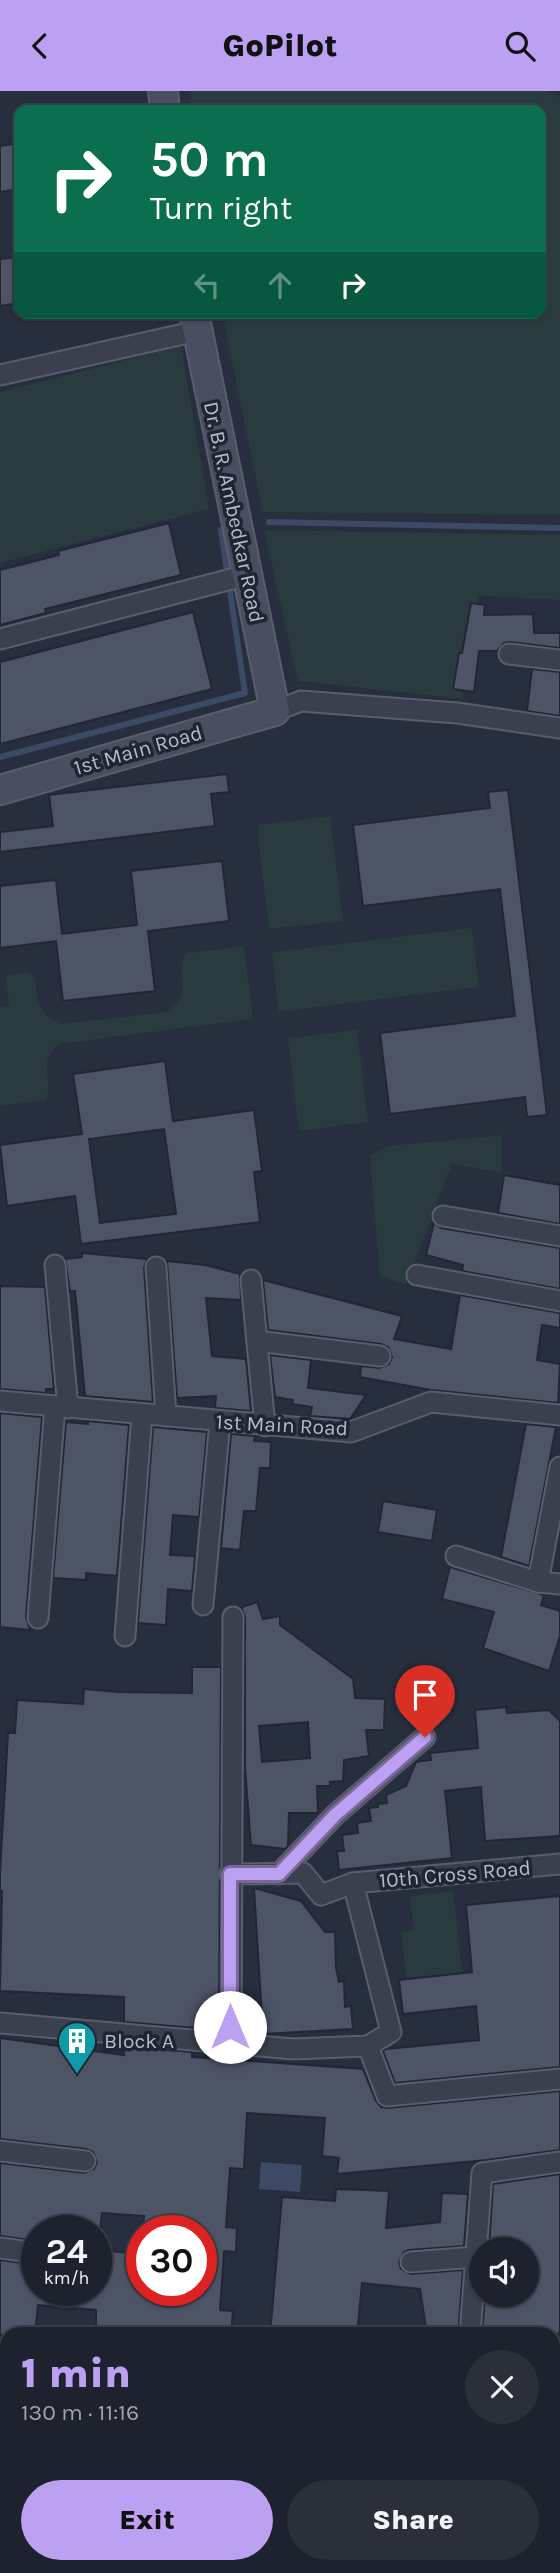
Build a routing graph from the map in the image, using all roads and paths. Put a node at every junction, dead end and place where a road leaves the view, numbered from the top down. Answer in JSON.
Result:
{"nodes":[{"id":1,"x":195,"y":322,"type":"edge"},
{"id":2,"x":0,"y":376,"type":"edge"},
{"id":3,"x":247,"y":575,"type":"junction"},
{"id":4,"x":0,"y":639,"type":"edge"},
{"id":5,"x":509,"y":654,"type":"dead end"},
{"id":6,"x":560,"y":660,"type":"edge"},
{"id":7,"x":275,"y":711,"type":"junction"},
{"id":8,"x":560,"y":728,"type":"edge"},
{"id":9,"x":0,"y":790,"type":"edge"},
{"id":10,"x":443,"y":1216,"type":"dead end"},
{"id":11,"x":560,"y":1236,"type":"edge"},
{"id":12,"x":55,"y":1265,"type":"dead end"},
{"id":13,"x":156,"y":1267,"type":"dead end"},
{"id":14,"x":417,"y":1275,"type":"dead end"},
{"id":15,"x":251,"y":1280,"type":"dead end"},
{"id":16,"x":560,"y":1301,"type":"edge"},
{"id":17,"x":257,"y":1341,"type":"junction"},
{"id":18,"x":380,"y":1356,"type":"dead end"},
{"id":19,"x":0,"y":1401,"type":"edge"},
{"id":20,"x":62,"y":1407,"type":"junction"},
{"id":21,"x":142,"y":1414,"type":"junction"},
{"id":22,"x":560,"y":1415,"type":"edge"},
{"id":23,"x":166,"y":1416,"type":"junction"},
{"id":24,"x":220,"y":1421,"type":"junction"},
{"id":25,"x":265,"y":1426,"type":"junction"},
{"id":26,"x":560,"y":1467,"type":"edge"},
{"id":27,"x":456,"y":1556,"type":"dead end"},
{"id":28,"x":538,"y":1582,"type":"junction"},
{"id":29,"x":560,"y":1584,"type":"edge"},
{"id":30,"x":203,"y":1605,"type":"dead end"},
{"id":31,"x":233,"y":1617,"type":"dead end"},
{"id":32,"x":38,"y":1619,"type":"dead end"},
{"id":33,"x":125,"y":1636,"type":"dead end"},
{"id":34,"x":425,"y":1737,"type":"dead end"},
{"id":35,"x":560,"y":1864,"type":"edge"},
{"id":36,"x":230,"y":1874,"type":"junction"},
{"id":37,"x":279,"y":1874,"type":"junction"},
{"id":38,"x":353,"y":1883,"type":"junction"},
{"id":39,"x":0,"y":2023,"type":"edge"},
{"id":40,"x":232,"y":2042,"type":"junction"},
{"id":41,"x":368,"y":2046,"type":"junction"},
{"id":42,"x":560,"y":2079,"type":"edge"},
{"id":43,"x":0,"y":2151,"type":"edge"},
{"id":44,"x":85,"y":2161,"type":"dead end"},
{"id":45,"x":560,"y":2162,"type":"edge"},
{"id":46,"x":477,"y":2237,"type":"edge"},
{"id":47,"x":0,"y":2248,"type":"edge"},
{"id":48,"x":21,"y":2251,"type":"edge"},
{"id":49,"x":469,"y":2257,"type":"edge"},
{"id":50,"x":411,"y":2262,"type":"dead end"},
{"id":51,"x":472,"y":2307,"type":"edge"},
{"id":52,"x":471,"y":2327,"type":"edge"}],
"edges":[{"from":1,"to":2,"type":"street"},
{"from":1,"to":3,"type":"street","name":"Dr. B. R. Ambedkar Road"},
{"from":3,"to":4,"type":"street"},
{"from":3,"to":7,"type":"street","name":"Dr. B. R. Ambedkar Road"},
{"from":5,"to":6,"type":"street"},
{"from":7,"to":8,"type":"street"},
{"from":7,"to":9,"type":"street","name":"1st Main Road"},
{"from":10,"to":11,"type":"street"},
{"from":12,"to":20,"type":"street"},
{"from":13,"to":23,"type":"street"},
{"from":14,"to":16,"type":"street"},
{"from":15,"to":17,"type":"street"},
{"from":17,"to":18,"type":"street"},
{"from":17,"to":25,"type":"street"},
{"from":19,"to":20,"type":"street","name":"1st Main Road"},
{"from":20,"to":21,"type":"street","name":"1st Main Road"},
{"from":20,"to":32,"type":"street"},
{"from":21,"to":23,"type":"street","name":"1st Main Road"},
{"from":21,"to":33,"type":"street"},
{"from":22,"to":25,"type":"street","name":"1st Main Road"},
{"from":23,"to":24,"type":"street","name":"1st Main Road"},
{"from":24,"to":25,"type":"street","name":"1st Main Road"},
{"from":24,"to":30,"type":"street"},
{"from":26,"to":28,"type":"street"},
{"from":27,"to":28,"type":"street"},
{"from":28,"to":29,"type":"street"},
{"from":31,"to":36,"type":"street"},
{"from":34,"to":37,"type":"street"},
{"from":35,"to":38,"type":"street","name":"10th Cross Road"},
{"from":36,"to":37,"type":"street"},
{"from":36,"to":40,"type":"street"},
{"from":37,"to":38,"type":"street"},
{"from":38,"to":41,"type":"street","name":"10th Cross Road"},
{"from":39,"to":40,"type":"street"},
{"from":40,"to":41,"type":"street"},
{"from":41,"to":42,"type":"street"},
{"from":43,"to":44,"type":"street"},
{"from":45,"to":46,"type":"street"},
{"from":47,"to":48,"type":"street"},
{"from":49,"to":50,"type":"street"},
{"from":51,"to":52,"type":"street"}]}
